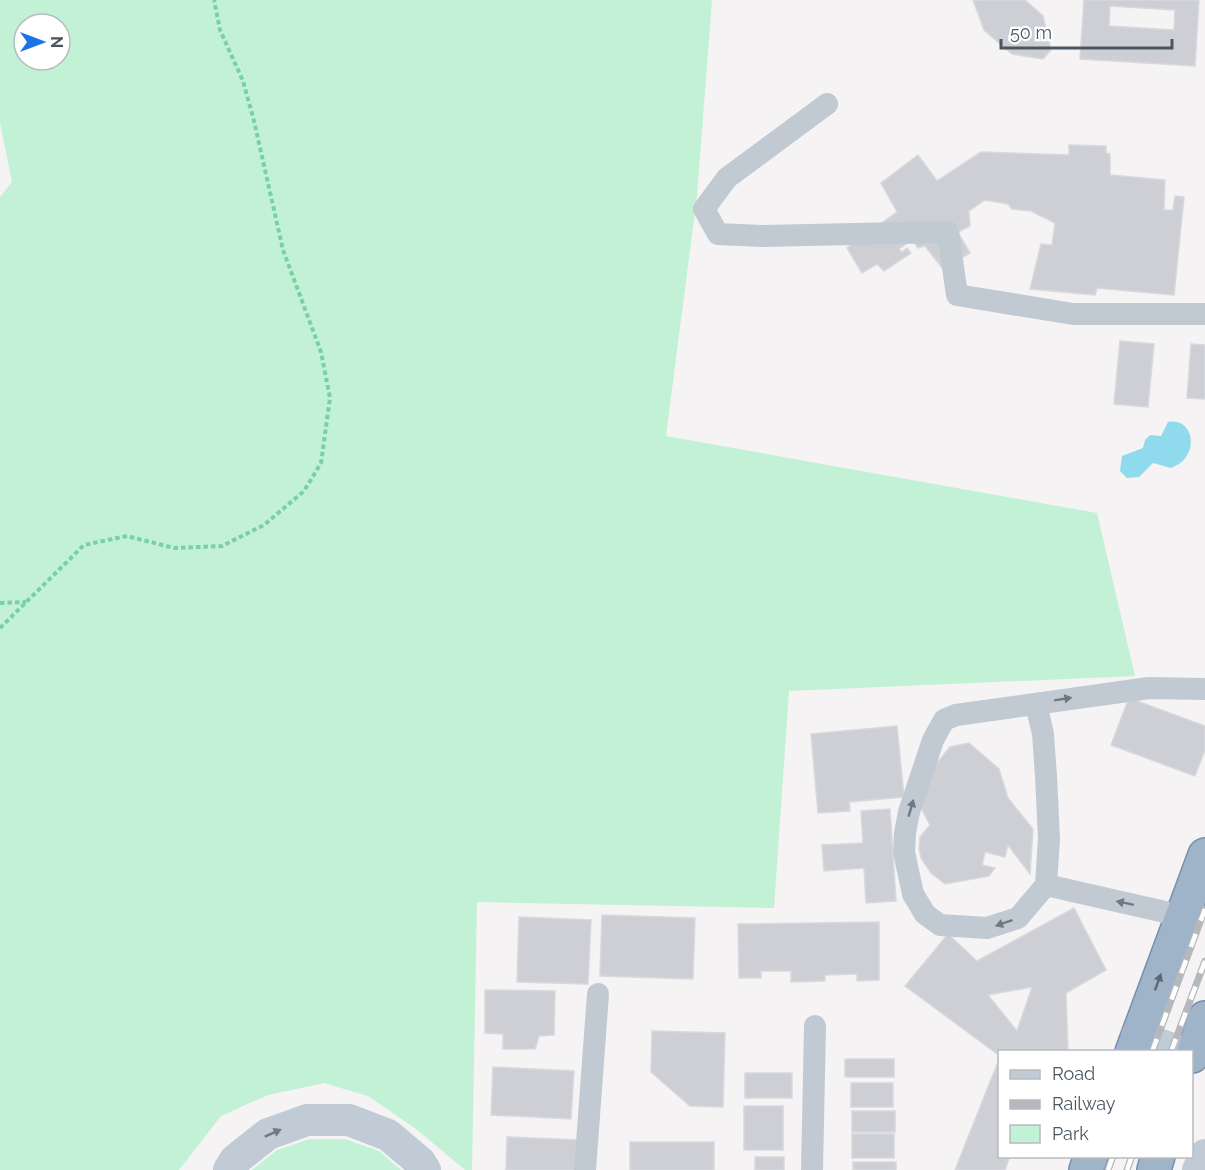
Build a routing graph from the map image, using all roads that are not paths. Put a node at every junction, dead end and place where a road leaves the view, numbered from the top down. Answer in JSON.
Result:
{"nodes":[{"id":1,"x":827,"y":104,"type":"dead end"},
{"id":2,"x":1205,"y":314,"type":"edge"},
{"id":3,"x":1205,"y":689,"type":"edge"},
{"id":4,"x":1036,"y":704,"type":"junction"},
{"id":5,"x":1205,"y":855,"type":"edge"},
{"id":6,"x":1046,"y":885,"type":"junction"},
{"id":7,"x":1181,"y":918,"type":"junction"},
{"id":8,"x":598,"y":994,"type":"dead end"},
{"id":9,"x":1205,"y":1018,"type":"edge"},
{"id":10,"x":815,"y":1026,"type":"dead end"},
{"id":11,"x":1135,"y":1044,"type":"edge"},
{"id":12,"x":1169,"y":1050,"type":"edge"},
{"id":13,"x":1193,"y":1053,"type":"edge"},
{"id":14,"x":1205,"y":1155,"type":"edge"},
{"id":15,"x":229,"y":1170,"type":"edge"},
{"id":16,"x":425,"y":1170,"type":"edge"},
{"id":17,"x":585,"y":1170,"type":"edge"},
{"id":18,"x":812,"y":1170,"type":"edge"},
{"id":19,"x":1198,"y":1170,"type":"edge"}],
"edges":[{"from":1,"to":2,"type":"street"},
{"from":4,"to":3,"type":"street","one_way":true},
{"from":4,"to":6,"type":"street"},
{"from":6,"to":4,"type":"street","one_way":true},
{"from":5,"to":7,"type":"highway"},
{"from":7,"to":6,"type":"street","one_way":true},
{"from":11,"to":7,"type":"highway","one_way":true},
{"from":8,"to":17,"type":"street"},
{"from":9,"to":13,"type":"highway"},
{"from":10,"to":18,"type":"street"},
{"from":11,"to":12,"type":"main road"},
{"from":14,"to":19,"type":"main road"},
{"from":15,"to":16,"type":"main road","one_way":true}]}
